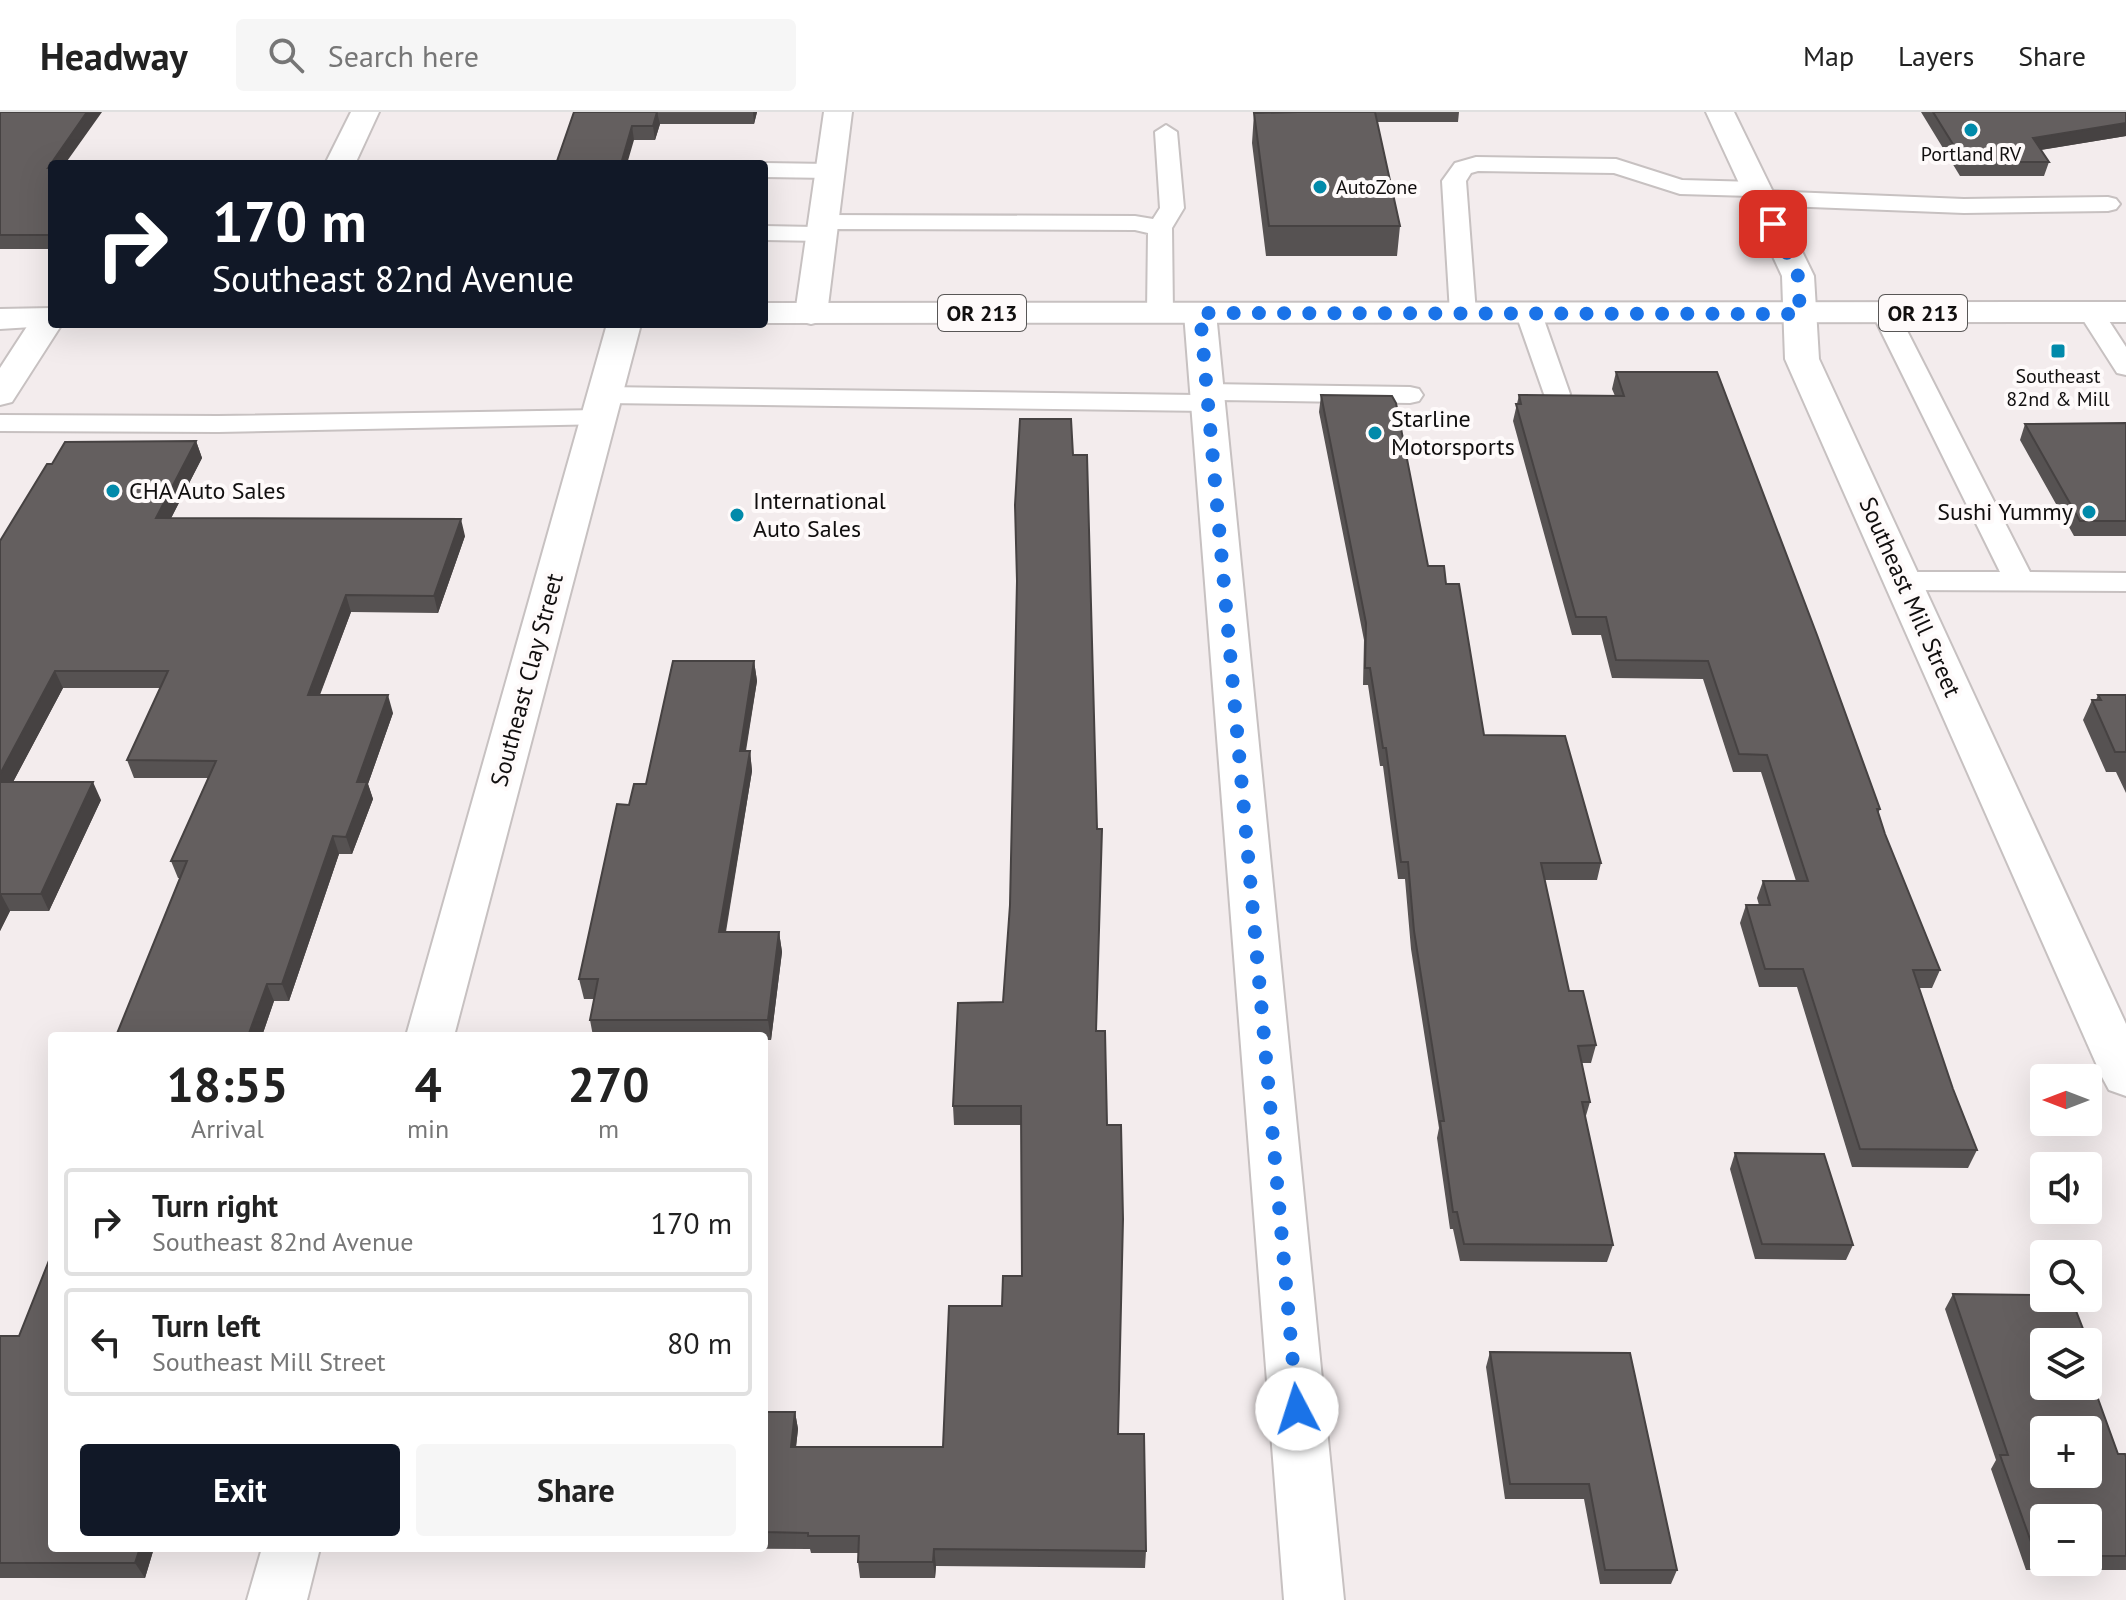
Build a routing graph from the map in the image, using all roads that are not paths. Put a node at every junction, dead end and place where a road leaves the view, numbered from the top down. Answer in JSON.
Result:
{"nodes":[{"id":1,"x":365,"y":112,"type":"edge"},
{"id":2,"x":838,"y":112,"type":"edge"},
{"id":3,"x":1720,"y":112,"type":"edge"},
{"id":4,"x":1166,"y":132,"type":"dead end"},
{"id":5,"x":342,"y":160,"type":"edge"},
{"id":6,"x":768,"y":170,"type":"edge"},
{"id":7,"x":830,"y":171,"type":"junction"},
{"id":8,"x":1759,"y":194,"type":"junction"},
{"id":9,"x":2108,"y":204,"type":"dead end"},
{"id":10,"x":822,"y":228,"type":"junction"},
{"id":11,"x":1160,"y":228,"type":"junction"},
{"id":12,"x":768,"y":233,"type":"edge"},
{"id":13,"x":2091,"y":312,"type":"junction"},
{"id":14,"x":2126,"y":312,"type":"edge"},
{"id":15,"x":768,"y":313,"type":"edge"},
{"id":16,"x":1180,"y":313,"type":"junction"},
{"id":17,"x":1463,"y":313,"type":"junction"},
{"id":18,"x":1885,"y":313,"type":"junction"},
{"id":19,"x":811,"y":314,"type":"junction"},
{"id":20,"x":1529,"y":314,"type":"junction"},
{"id":21,"x":1800,"y":314,"type":"junction"},
{"id":22,"x":48,"y":318,"type":"edge"},
{"id":23,"x":0,"y":319,"type":"edge"},
{"id":24,"x":48,"y":321,"type":"edge"},
{"id":25,"x":623,"y":328,"type":"edge"},
{"id":26,"x":2126,"y":367,"type":"edge"},
{"id":27,"x":1557,"y":394,"type":"edge"},
{"id":28,"x":0,"y":395,"type":"edge"},
{"id":29,"x":1410,"y":395,"type":"dead end"},
{"id":30,"x":1208,"y":397,"type":"junction"},
{"id":31,"x":602,"y":406,"type":"junction"},
{"id":32,"x":0,"y":423,"type":"edge"},
{"id":33,"x":1903,"y":581,"type":"junction"},
{"id":34,"x":2020,"y":582,"type":"junction"},
{"id":35,"x":2126,"y":582,"type":"edge"},
{"id":36,"x":431,"y":1032,"type":"edge"},
{"id":37,"x":2126,"y":1077,"type":"edge"},
{"id":38,"x":290,"y":1552,"type":"edge"},
{"id":39,"x":277,"y":1600,"type":"edge"},
{"id":40,"x":1314,"y":1600,"type":"edge"}],
"edges":[{"from":1,"to":5,"type":"street"},
{"from":2,"to":7,"type":"street"},
{"from":3,"to":8,"type":"street","name":"Southeast Mill Street"},
{"from":4,"to":11,"type":"lane"},
{"from":6,"to":7,"type":"lane"},
{"from":7,"to":10,"type":"street"},
{"from":8,"to":9,"type":"lane"},
{"from":8,"to":17,"type":"lane"},
{"from":8,"to":21,"type":"street","name":"Southeast Mill Street"},
{"from":10,"to":11,"type":"lane"},
{"from":10,"to":12,"type":"lane"},
{"from":10,"to":19,"type":"street"},
{"from":11,"to":16,"type":"lane"},
{"from":13,"to":14,"type":"street","number":"OR 213"},
{"from":13,"to":18,"type":"street","number":"OR 213"},
{"from":13,"to":26,"type":"lane"},
{"from":15,"to":19,"type":"street","number":"OR 213"},
{"from":16,"to":17,"type":"street","number":"OR 213"},
{"from":16,"to":19,"type":"street","number":"OR 213"},
{"from":16,"to":30,"type":"street"},
{"from":17,"to":20,"type":"street","number":"OR 213"},
{"from":18,"to":21,"type":"street","number":"OR 213"},
{"from":18,"to":34,"type":"lane"},
{"from":20,"to":21,"type":"street","number":"OR 213"},
{"from":20,"to":27,"type":"lane"},
{"from":21,"to":33,"type":"street","name":"Southeast Mill Street"},
{"from":22,"to":23,"type":"street"},
{"from":24,"to":28,"type":"street"},
{"from":25,"to":31,"type":"street","name":"Southeast Clay Street"},
{"from":29,"to":30,"type":"lane"},
{"from":30,"to":31,"type":"lane"},
{"from":30,"to":40,"type":"street"},
{"from":31,"to":32,"type":"lane"},
{"from":31,"to":36,"type":"street","name":"Southeast Clay Street"},
{"from":33,"to":34,"type":"lane"},
{"from":33,"to":37,"type":"street","name":"Southeast Mill Street"},
{"from":34,"to":35,"type":"lane"},
{"from":38,"to":39,"type":"street"}]}
